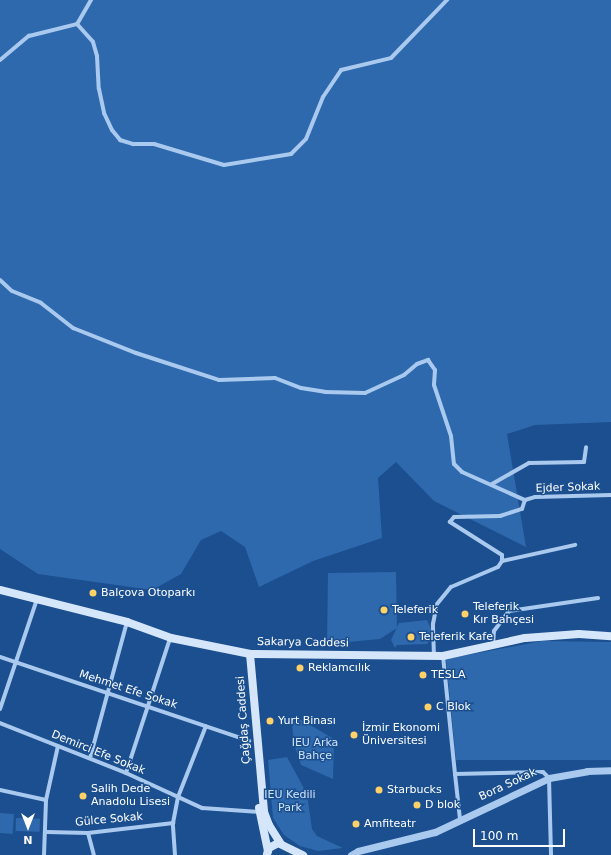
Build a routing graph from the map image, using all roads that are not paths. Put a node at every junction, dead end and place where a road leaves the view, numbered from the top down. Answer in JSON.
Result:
{"nodes":[{"id":1,"x":91,"y":0,"type":"edge"},
{"id":2,"x":447,"y":0,"type":"edge"},
{"id":3,"x":77,"y":24,"type":"junction"},
{"id":4,"x":0,"y":60,"type":"edge"},
{"id":5,"x":0,"y":280,"type":"edge"},
{"id":6,"x":586,"y":447,"type":"dead end"},
{"id":7,"x":492,"y":484,"type":"junction"},
{"id":8,"x":611,"y":495,"type":"edge"},
{"id":9,"x":525,"y":500,"type":"junction"},
{"id":10,"x":575,"y":545,"type":"dead end"},
{"id":11,"x":502,"y":561,"type":"junction"},
{"id":12,"x":0,"y":590,"type":"edge"},
{"id":13,"x":37,"y":597,"type":"junction"},
{"id":14,"x":598,"y":598,"type":"dead end"},
{"id":15,"x":127,"y":622,"type":"junction"},
{"id":16,"x":611,"y":636,"type":"edge"},
{"id":17,"x":171,"y":638,"type":"junction"},
{"id":18,"x":493,"y":645,"type":"junction"},
{"id":19,"x":250,"y":654,"type":"junction"},
{"id":20,"x":439,"y":656,"type":"junction"},
{"id":21,"x":0,"y":657,"type":"edge"},
{"id":22,"x":16,"y":663,"type":"junction"},
{"id":23,"x":108,"y":694,"type":"junction"},
{"id":24,"x":148,"y":706,"type":"junction"},
{"id":25,"x":0,"y":709,"type":"edge"},
{"id":26,"x":0,"y":723,"type":"edge"},
{"id":27,"x":206,"y":726,"type":"junction"},
{"id":28,"x":250,"y":741,"type":"dead end"},
{"id":29,"x":58,"y":746,"type":"junction"},
{"id":30,"x":90,"y":758,"type":"junction"},
{"id":31,"x":611,"y":770,"type":"edge"},
{"id":32,"x":126,"y":773,"type":"junction"},
{"id":33,"x":455,"y":774,"type":"junction"},
{"id":34,"x":549,"y":778,"type":"junction"},
{"id":35,"x":0,"y":790,"type":"edge"},
{"id":36,"x":178,"y":797,"type":"junction"},
{"id":37,"x":46,"y":800,"type":"junction"},
{"id":38,"x":262,"y":812,"type":"junction"},
{"id":39,"x":460,"y":819,"type":"junction"},
{"id":40,"x":173,"y":823,"type":"junction"},
{"id":41,"x":47,"y":832,"type":"junction"},
{"id":42,"x":88,"y":833,"type":"junction"},
{"id":43,"x":285,"y":849,"type":"edge"},
{"id":44,"x":267,"y":853,"type":"edge"},
{"id":45,"x":44,"y":855,"type":"edge"},
{"id":46,"x":94,"y":855,"type":"edge"},
{"id":47,"x":175,"y":855,"type":"edge"},
{"id":48,"x":303,"y":855,"type":"edge"},
{"id":49,"x":350,"y":855,"type":"edge"},
{"id":50,"x":551,"y":855,"type":"edge"}],
"edges":[{"from":1,"to":3,"type":"street"},
{"from":2,"to":3,"type":"street"},
{"from":3,"to":4,"type":"street"},
{"from":5,"to":7,"type":"street"},
{"from":6,"to":7,"type":"street"},
{"from":7,"to":9,"type":"street"},
{"from":8,"to":9,"type":"street","name":"Ejder Sokak"},
{"from":9,"to":11,"type":"street","name":"Ejder Sokak"},
{"from":10,"to":11,"type":"street"},
{"from":11,"to":20,"type":"street"},
{"from":12,"to":13,"type":"main road","name":"Sakarya Caddesi"},
{"from":13,"to":15,"type":"main road","name":"Sakarya Caddesi"},
{"from":13,"to":22,"type":"street"},
{"from":14,"to":18,"type":"street"},
{"from":15,"to":17,"type":"main road","name":"Sakarya Caddesi"},
{"from":15,"to":23,"type":"street"},
{"from":16,"to":18,"type":"main road","name":"Sakarya Caddesi"},
{"from":17,"to":19,"type":"main road","name":"Sakarya Caddesi"},
{"from":17,"to":24,"type":"street"},
{"from":18,"to":20,"type":"main road","name":"Sakarya Caddesi"},
{"from":19,"to":20,"type":"main road","name":"Sakarya Caddesi"},
{"from":19,"to":38,"type":"main road","name":"Çağdaş Caddesi"},
{"from":20,"to":33,"type":"street"},
{"from":21,"to":22,"type":"street","name":"Mehmet Efe Sokak"},
{"from":22,"to":23,"type":"street","name":"Mehmet Efe Sokak"},
{"from":22,"to":25,"type":"street"},
{"from":23,"to":24,"type":"street","name":"Mehmet Efe Sokak"},
{"from":23,"to":30,"type":"street"},
{"from":24,"to":27,"type":"street","name":"Mehmet Efe Sokak"},
{"from":24,"to":32,"type":"street"},
{"from":26,"to":29,"type":"street","name":"Demirci Efe Sokak"},
{"from":27,"to":28,"type":"street","name":"Mehmet Efe Sokak"},
{"from":27,"to":36,"type":"street"},
{"from":29,"to":30,"type":"street","name":"Demirci Efe Sokak"},
{"from":29,"to":37,"type":"street"},
{"from":30,"to":32,"type":"street","name":"Demirci Efe Sokak"},
{"from":31,"to":34,"type":"street","name":"Bora Sokak"},
{"from":32,"to":36,"type":"street","name":"Demirci Efe Sokak"},
{"from":33,"to":34,"type":"street"},
{"from":33,"to":39,"type":"street"},
{"from":34,"to":39,"type":"street","name":"Bora Sokak"},
{"from":34,"to":50,"type":"street"},
{"from":35,"to":37,"type":"street"},
{"from":36,"to":38,"type":"street","name":"Demirci Efe Sokak"},
{"from":36,"to":40,"type":"street"},
{"from":37,"to":41,"type":"street"},
{"from":38,"to":43,"type":"main road","name":"Çağdaş Caddesi"},
{"from":38,"to":44,"type":"main road","name":"Çağdaş Caddesi"},
{"from":39,"to":49,"type":"street","name":"Bora Sokak"},
{"from":40,"to":42,"type":"street","name":"Gülce Sokak"},
{"from":40,"to":47,"type":"street"},
{"from":41,"to":42,"type":"street","name":"Gülce Sokak"},
{"from":41,"to":45,"type":"street"},
{"from":42,"to":46,"type":"street"},
{"from":43,"to":44,"type":"main road","name":"Çağdaş Caddesi"},
{"from":43,"to":48,"type":"main road"}]}
